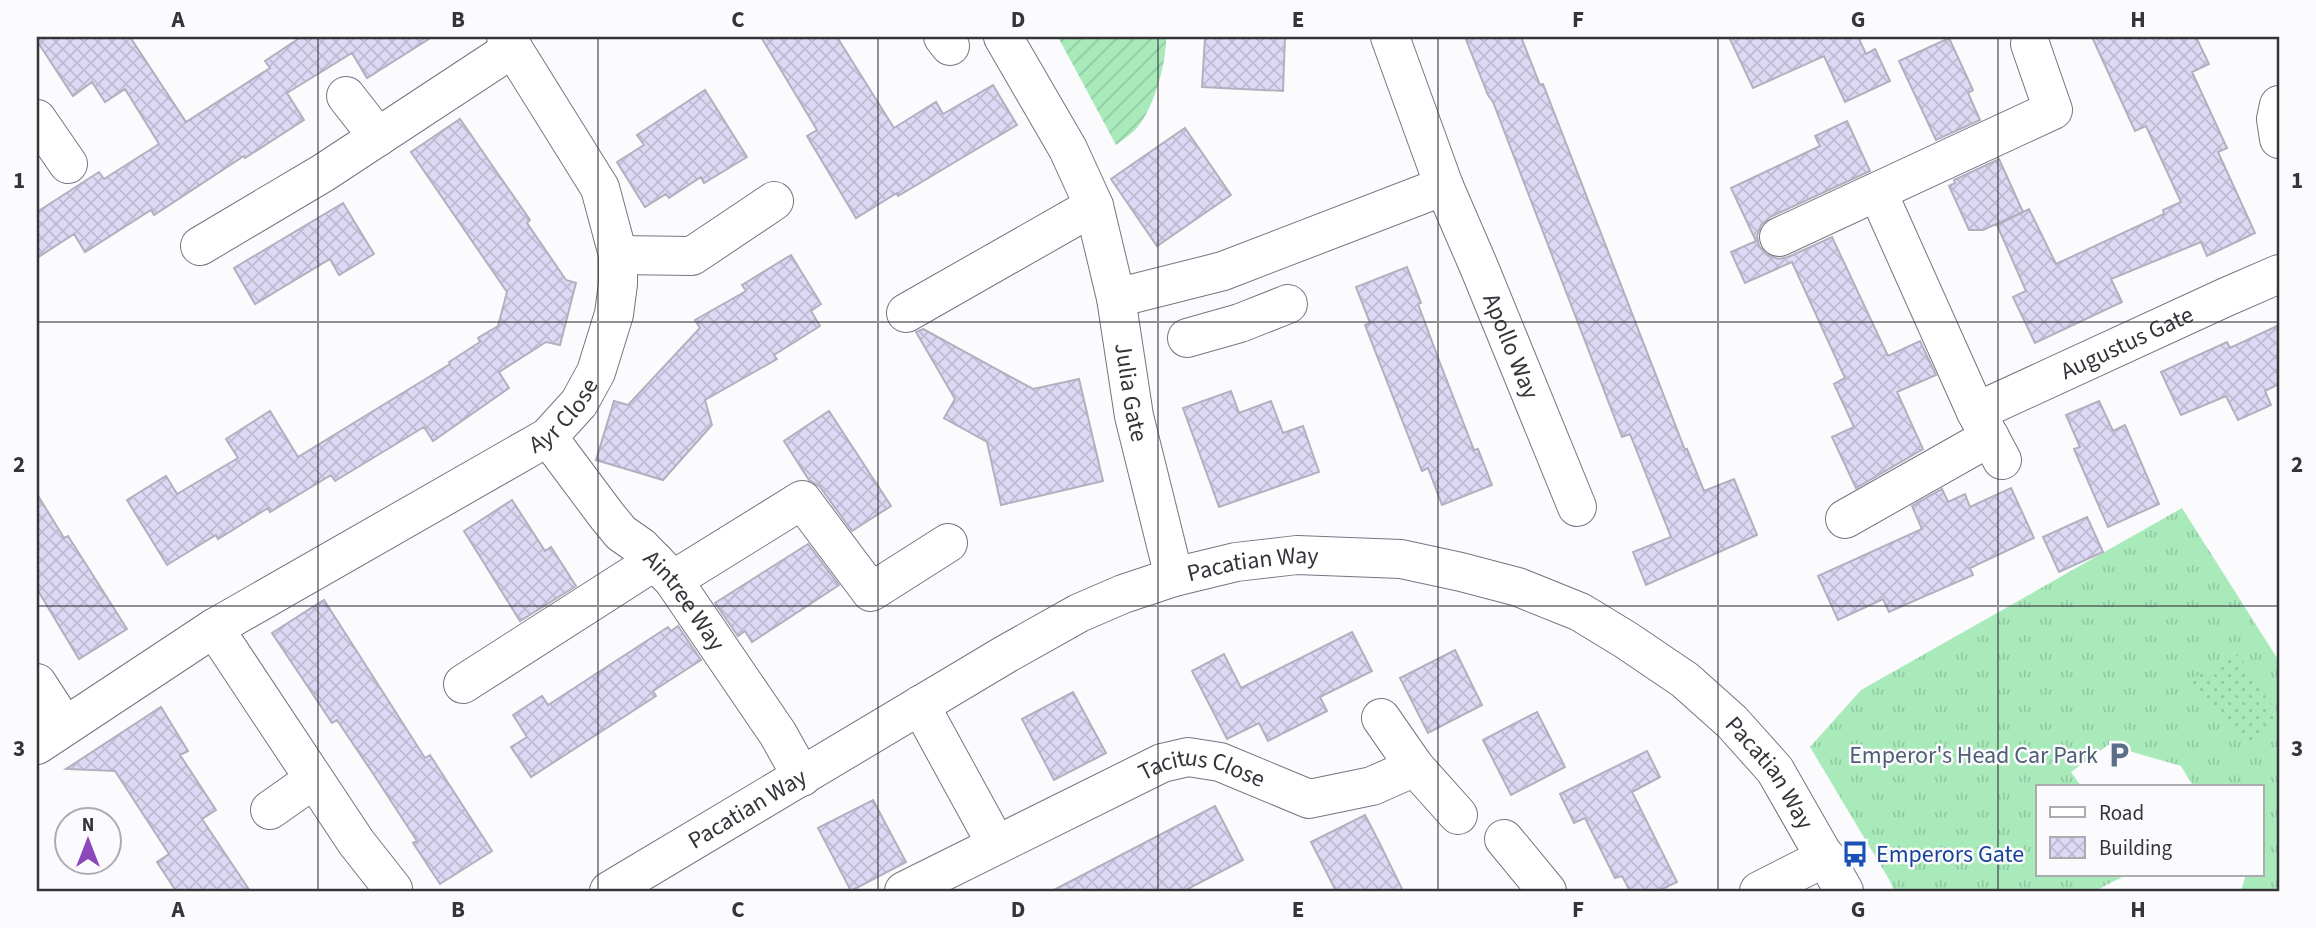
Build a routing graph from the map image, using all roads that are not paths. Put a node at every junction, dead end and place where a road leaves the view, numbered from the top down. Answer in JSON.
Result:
{"nodes":[{"id":1,"x":1003,"y":37,"type":"edge"},
{"id":2,"x":1390,"y":37,"type":"edge"},
{"id":3,"x":509,"y":42,"type":"edge"},
{"id":4,"x":2030,"y":44,"type":"dead end"},
{"id":5,"x":346,"y":96,"type":"dead end"},
{"id":6,"x":2279,"y":105,"type":"edge"},
{"id":7,"x":37,"y":119,"type":"edge"},
{"id":8,"x":378,"y":137,"type":"junction"},
{"id":9,"x":2279,"y":139,"type":"edge"},
{"id":10,"x":68,"y":164,"type":"dead end"},
{"id":11,"x":1444,"y":186,"type":"junction"},
{"id":12,"x":1878,"y":193,"type":"junction"},
{"id":13,"x":774,"y":201,"type":"dead end"},
{"id":14,"x":1094,"y":206,"type":"junction"},
{"id":15,"x":1779,"y":237,"type":"dead end"},
{"id":16,"x":200,"y":246,"type":"dead end"},
{"id":17,"x":618,"y":255,"type":"junction"},
{"id":18,"x":1223,"y":271,"type":"junction"},
{"id":19,"x":2279,"y":274,"type":"edge"},
{"id":20,"x":1116,"y":298,"type":"junction"},
{"id":21,"x":1288,"y":304,"type":"dead end"},
{"id":22,"x":905,"y":313,"type":"dead end"},
{"id":23,"x":1240,"y":323,"type":"junction"},
{"id":24,"x":1188,"y":338,"type":"dead end"},
{"id":25,"x":1989,"y":436,"type":"junction"},
{"id":26,"x":548,"y":437,"type":"junction"},
{"id":27,"x":1577,"y":507,"type":"dead end"},
{"id":28,"x":1845,"y":519,"type":"dead end"},
{"id":29,"x":948,"y":543,"type":"dead end"},
{"id":30,"x":664,"y":571,"type":"junction"},
{"id":31,"x":1174,"y":577,"type":"junction"},
{"id":32,"x":214,"y":628,"type":"junction"},
{"id":33,"x":37,"y":683,"type":"edge"},
{"id":34,"x":463,"y":684,"type":"dead end"},
{"id":35,"x":920,"y":705,"type":"junction"},
{"id":36,"x":1381,"y":718,"type":"dead end"},
{"id":37,"x":51,"y":735,"type":"edge"},
{"id":38,"x":1415,"y":768,"type":"junction"},
{"id":39,"x":802,"y":777,"type":"junction"},
{"id":40,"x":314,"y":779,"type":"junction"},
{"id":41,"x":270,"y":810,"type":"dead end"},
{"id":42,"x":1458,"y":815,"type":"dead end"},
{"id":43,"x":1504,"y":839,"type":"dead end"},
{"id":44,"x":996,"y":844,"type":"junction"},
{"id":45,"x":1826,"y":857,"type":"junction"},
{"id":46,"x":393,"y":889,"type":"dead end"},
{"id":47,"x":609,"y":891,"type":"edge"},
{"id":48,"x":904,"y":891,"type":"edge"},
{"id":49,"x":1547,"y":891,"type":"edge"},
{"id":50,"x":1759,"y":891,"type":"edge"},
{"id":51,"x":1844,"y":891,"type":"edge"}],
"edges":[{"from":1,"to":14,"type":"street","name":"Julia Gate"},
{"from":2,"to":11,"type":"street","name":"Apollo Way"},
{"from":3,"to":8,"type":"street","name":"Ayr Close"},
{"from":3,"to":17,"type":"street","name":"Ayr Close"},
{"from":4,"to":12,"type":"street"},
{"from":5,"to":8,"type":"street"},
{"from":6,"to":9,"type":"street"},
{"from":7,"to":10,"type":"street"},
{"from":8,"to":16,"type":"street","name":"Ayr Close"},
{"from":11,"to":18,"type":"street"},
{"from":11,"to":27,"type":"street","name":"Apollo Way"},
{"from":12,"to":15,"type":"street"},
{"from":12,"to":25,"type":"street"},
{"from":13,"to":17,"type":"street"},
{"from":14,"to":20,"type":"street","name":"Julia Gate"},
{"from":14,"to":22,"type":"street"},
{"from":17,"to":26,"type":"street","name":"Ayr Close"},
{"from":18,"to":20,"type":"street"},
{"from":18,"to":23,"type":"street"},
{"from":19,"to":25,"type":"street","name":"Augustus Gate"},
{"from":20,"to":31,"type":"street","name":"Julia Gate"},
{"from":21,"to":23,"type":"street"},
{"from":23,"to":24,"type":"street"},
{"from":25,"to":28,"type":"street","name":"Augustus Gate"},
{"from":26,"to":30,"type":"street","name":"Aintree Way"},
{"from":26,"to":32,"type":"street","name":"Ayr Close"},
{"from":29,"to":30,"type":"street"},
{"from":30,"to":34,"type":"street"},
{"from":30,"to":39,"type":"street","name":"Aintree Way"},
{"from":31,"to":35,"type":"street","name":"Pacatian Way"},
{"from":31,"to":45,"type":"street","name":"Pacatian Way"},
{"from":32,"to":37,"type":"street","name":"Ayr Close"},
{"from":32,"to":40,"type":"street"},
{"from":33,"to":37,"type":"street","name":"Ayr Close"},
{"from":35,"to":39,"type":"street","name":"Pacatian Way"},
{"from":35,"to":44,"type":"street"},
{"from":36,"to":38,"type":"street"},
{"from":38,"to":42,"type":"street"},
{"from":38,"to":44,"type":"street","name":"Tacitus Close"},
{"from":39,"to":47,"type":"street","name":"Pacatian Way"},
{"from":40,"to":41,"type":"street"},
{"from":40,"to":46,"type":"street"},
{"from":43,"to":49,"type":"street"},
{"from":44,"to":48,"type":"street","name":"Tacitus Close"},
{"from":45,"to":50,"type":"street"},
{"from":45,"to":51,"type":"street","name":"Pacatian Way"}]}
